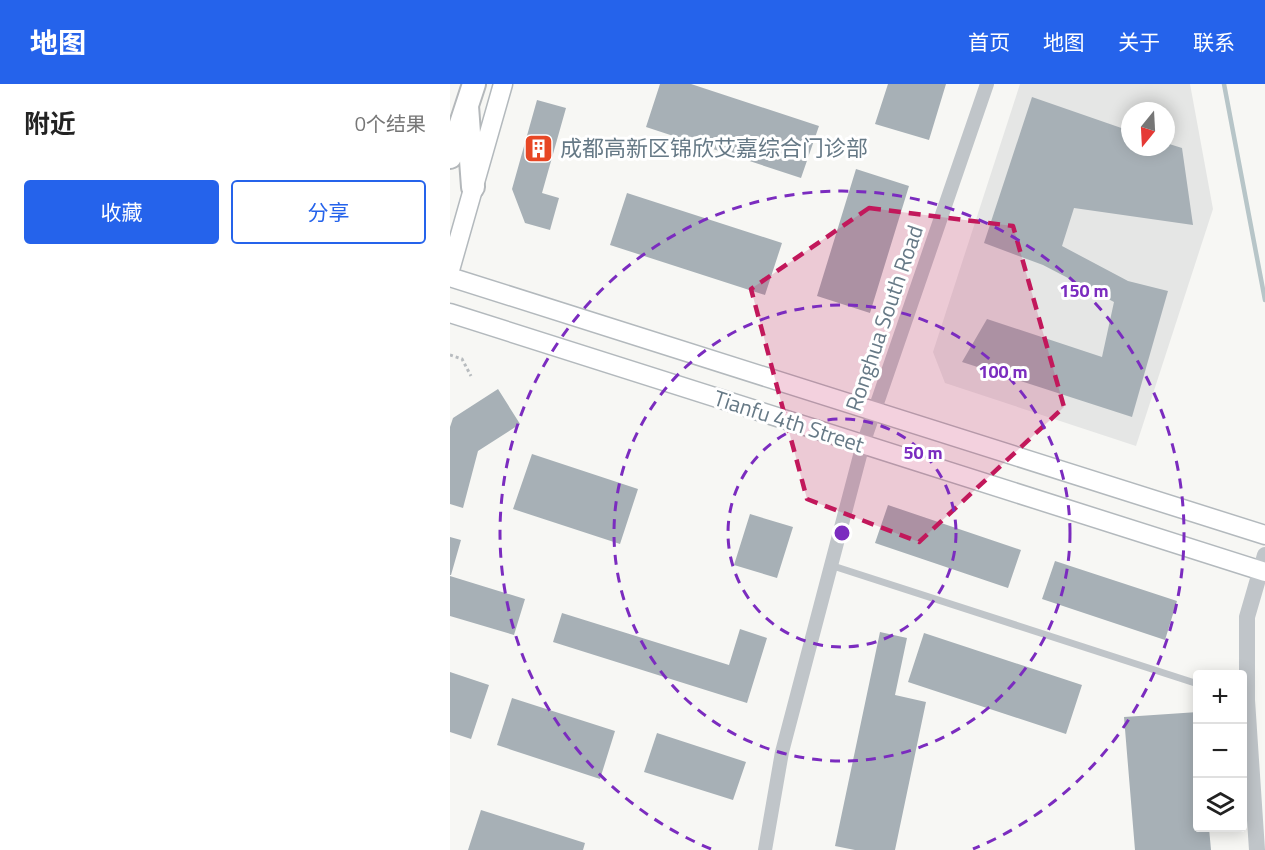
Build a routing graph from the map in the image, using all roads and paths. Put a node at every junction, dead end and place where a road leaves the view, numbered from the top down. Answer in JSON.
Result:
{"nodes":[{"id":1,"x":474,"y":84,"type":"edge"},
{"id":2,"x":503,"y":84,"type":"edge"},
{"id":3,"x":987,"y":84,"type":"edge"},
{"id":4,"x":468,"y":106,"type":"junction"},
{"id":5,"x":450,"y":157,"type":"edge"},
{"id":6,"x":473,"y":187,"type":"junction"},
{"id":7,"x":450,"y":270,"type":"edge"},
{"id":8,"x":450,"y":277,"type":"edge"},
{"id":9,"x":450,"y":313,"type":"edge"},
{"id":10,"x":450,"y":355,"type":"edge"},
{"id":11,"x":471,"y":376,"type":"dead end"},
{"id":12,"x":874,"y":411,"type":"junction"},
{"id":13,"x":862,"y":444,"type":"junction"},
{"id":14,"x":1265,"y":535,"type":"edge"},
{"id":15,"x":830,"y":565,"type":"junction"},
{"id":16,"x":1263,"y":566,"type":"edge"},
{"id":17,"x":1246,"y":670,"type":"edge"},
{"id":18,"x":1193,"y":683,"type":"edge"},
{"id":19,"x":1247,"y":724,"type":"edge"},
{"id":20,"x":765,"y":850,"type":"edge"},
{"id":21,"x":1257,"y":850,"type":"edge"}],
"edges":[{"from":1,"to":4,"type":"highway"},
{"from":2,"to":6,"type":"main road"},
{"from":3,"to":12,"type":"street","name":"Ronghua South Road"},
{"from":4,"to":5,"type":"highway"},
{"from":4,"to":6,"type":"highway"},
{"from":6,"to":7,"type":"main road"},
{"from":8,"to":12,"type":"main road","name":"Tianfu 4th Street"},
{"from":9,"to":13,"type":"main road","name":"Tianfu 4th Street"},
{"from":10,"to":11,"type":"path"},
{"from":12,"to":13,"type":"street","name":"Ronghua South Road"},
{"from":12,"to":14,"type":"main road","name":"Tianfu 4th Street"},
{"from":13,"to":15,"type":"street","name":"Ronghua South Road"},
{"from":13,"to":16,"type":"main road","name":"Tianfu 4th Street"},
{"from":15,"to":18,"type":"lane"},
{"from":15,"to":20,"type":"street","name":"Ronghua South Road"},
{"from":16,"to":17,"type":"street"},
{"from":19,"to":21,"type":"street"}]}
